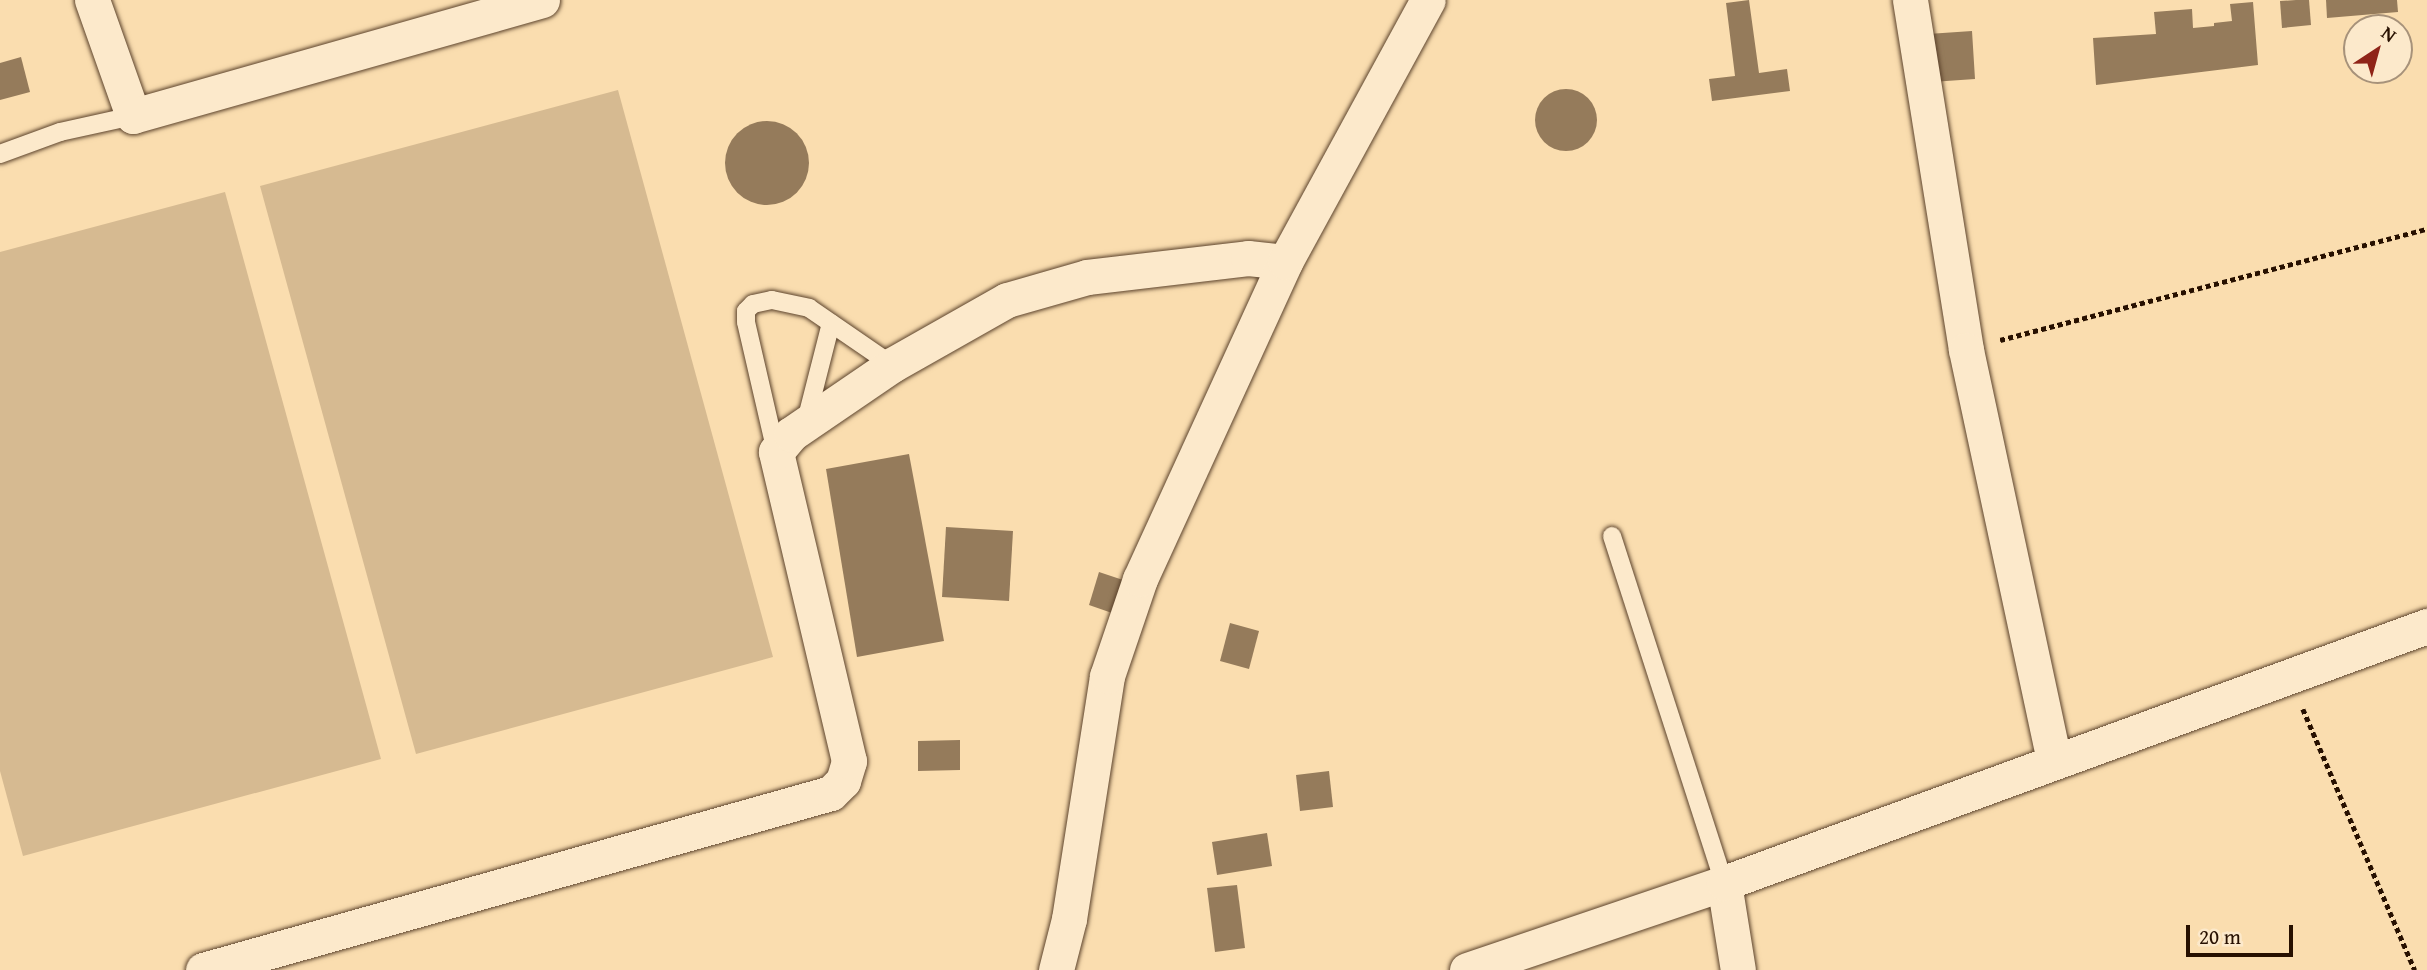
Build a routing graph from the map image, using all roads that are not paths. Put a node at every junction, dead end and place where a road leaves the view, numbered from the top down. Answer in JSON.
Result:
{"nodes":[{"id":1,"x":92,"y":0,"type":"edge"},
{"id":2,"x":542,"y":0,"type":"edge"},
{"id":3,"x":1428,"y":0,"type":"edge"},
{"id":4,"x":1910,"y":0,"type":"edge"},
{"id":5,"x":133,"y":116,"type":"junction"},
{"id":6,"x":0,"y":154,"type":"edge"},
{"id":7,"x":1285,"y":262,"type":"junction"},
{"id":8,"x":831,"y":323,"type":"junction"},
{"id":9,"x":892,"y":366,"type":"junction"},
{"id":10,"x":804,"y":425,"type":"junction"},
{"id":11,"x":776,"y":452,"type":"junction"},
{"id":12,"x":1612,"y":536,"type":"dead end"},
{"id":13,"x":2427,"y":626,"type":"edge"},
{"id":14,"x":2054,"y":762,"type":"junction"},
{"id":15,"x":1724,"y":883,"type":"junction"},
{"id":16,"x":203,"y":970,"type":"edge"},
{"id":17,"x":1056,"y":970,"type":"edge"},
{"id":18,"x":1467,"y":970,"type":"edge"},
{"id":19,"x":1738,"y":970,"type":"edge"}],
"edges":[{"from":1,"to":5,"type":"street"},
{"from":2,"to":5,"type":"street"},
{"from":3,"to":7,"type":"street"},
{"from":4,"to":14,"type":"street"},
{"from":5,"to":6,"type":"lane"},
{"from":7,"to":9,"type":"street"},
{"from":7,"to":17,"type":"street"},
{"from":8,"to":9,"type":"lane"},
{"from":8,"to":10,"type":"lane"},
{"from":8,"to":11,"type":"lane"},
{"from":9,"to":10,"type":"street"},
{"from":10,"to":11,"type":"street"},
{"from":11,"to":16,"type":"street"},
{"from":12,"to":15,"type":"lane"},
{"from":13,"to":14,"type":"street"},
{"from":14,"to":15,"type":"street"},
{"from":15,"to":18,"type":"street"},
{"from":15,"to":19,"type":"street"}]}
